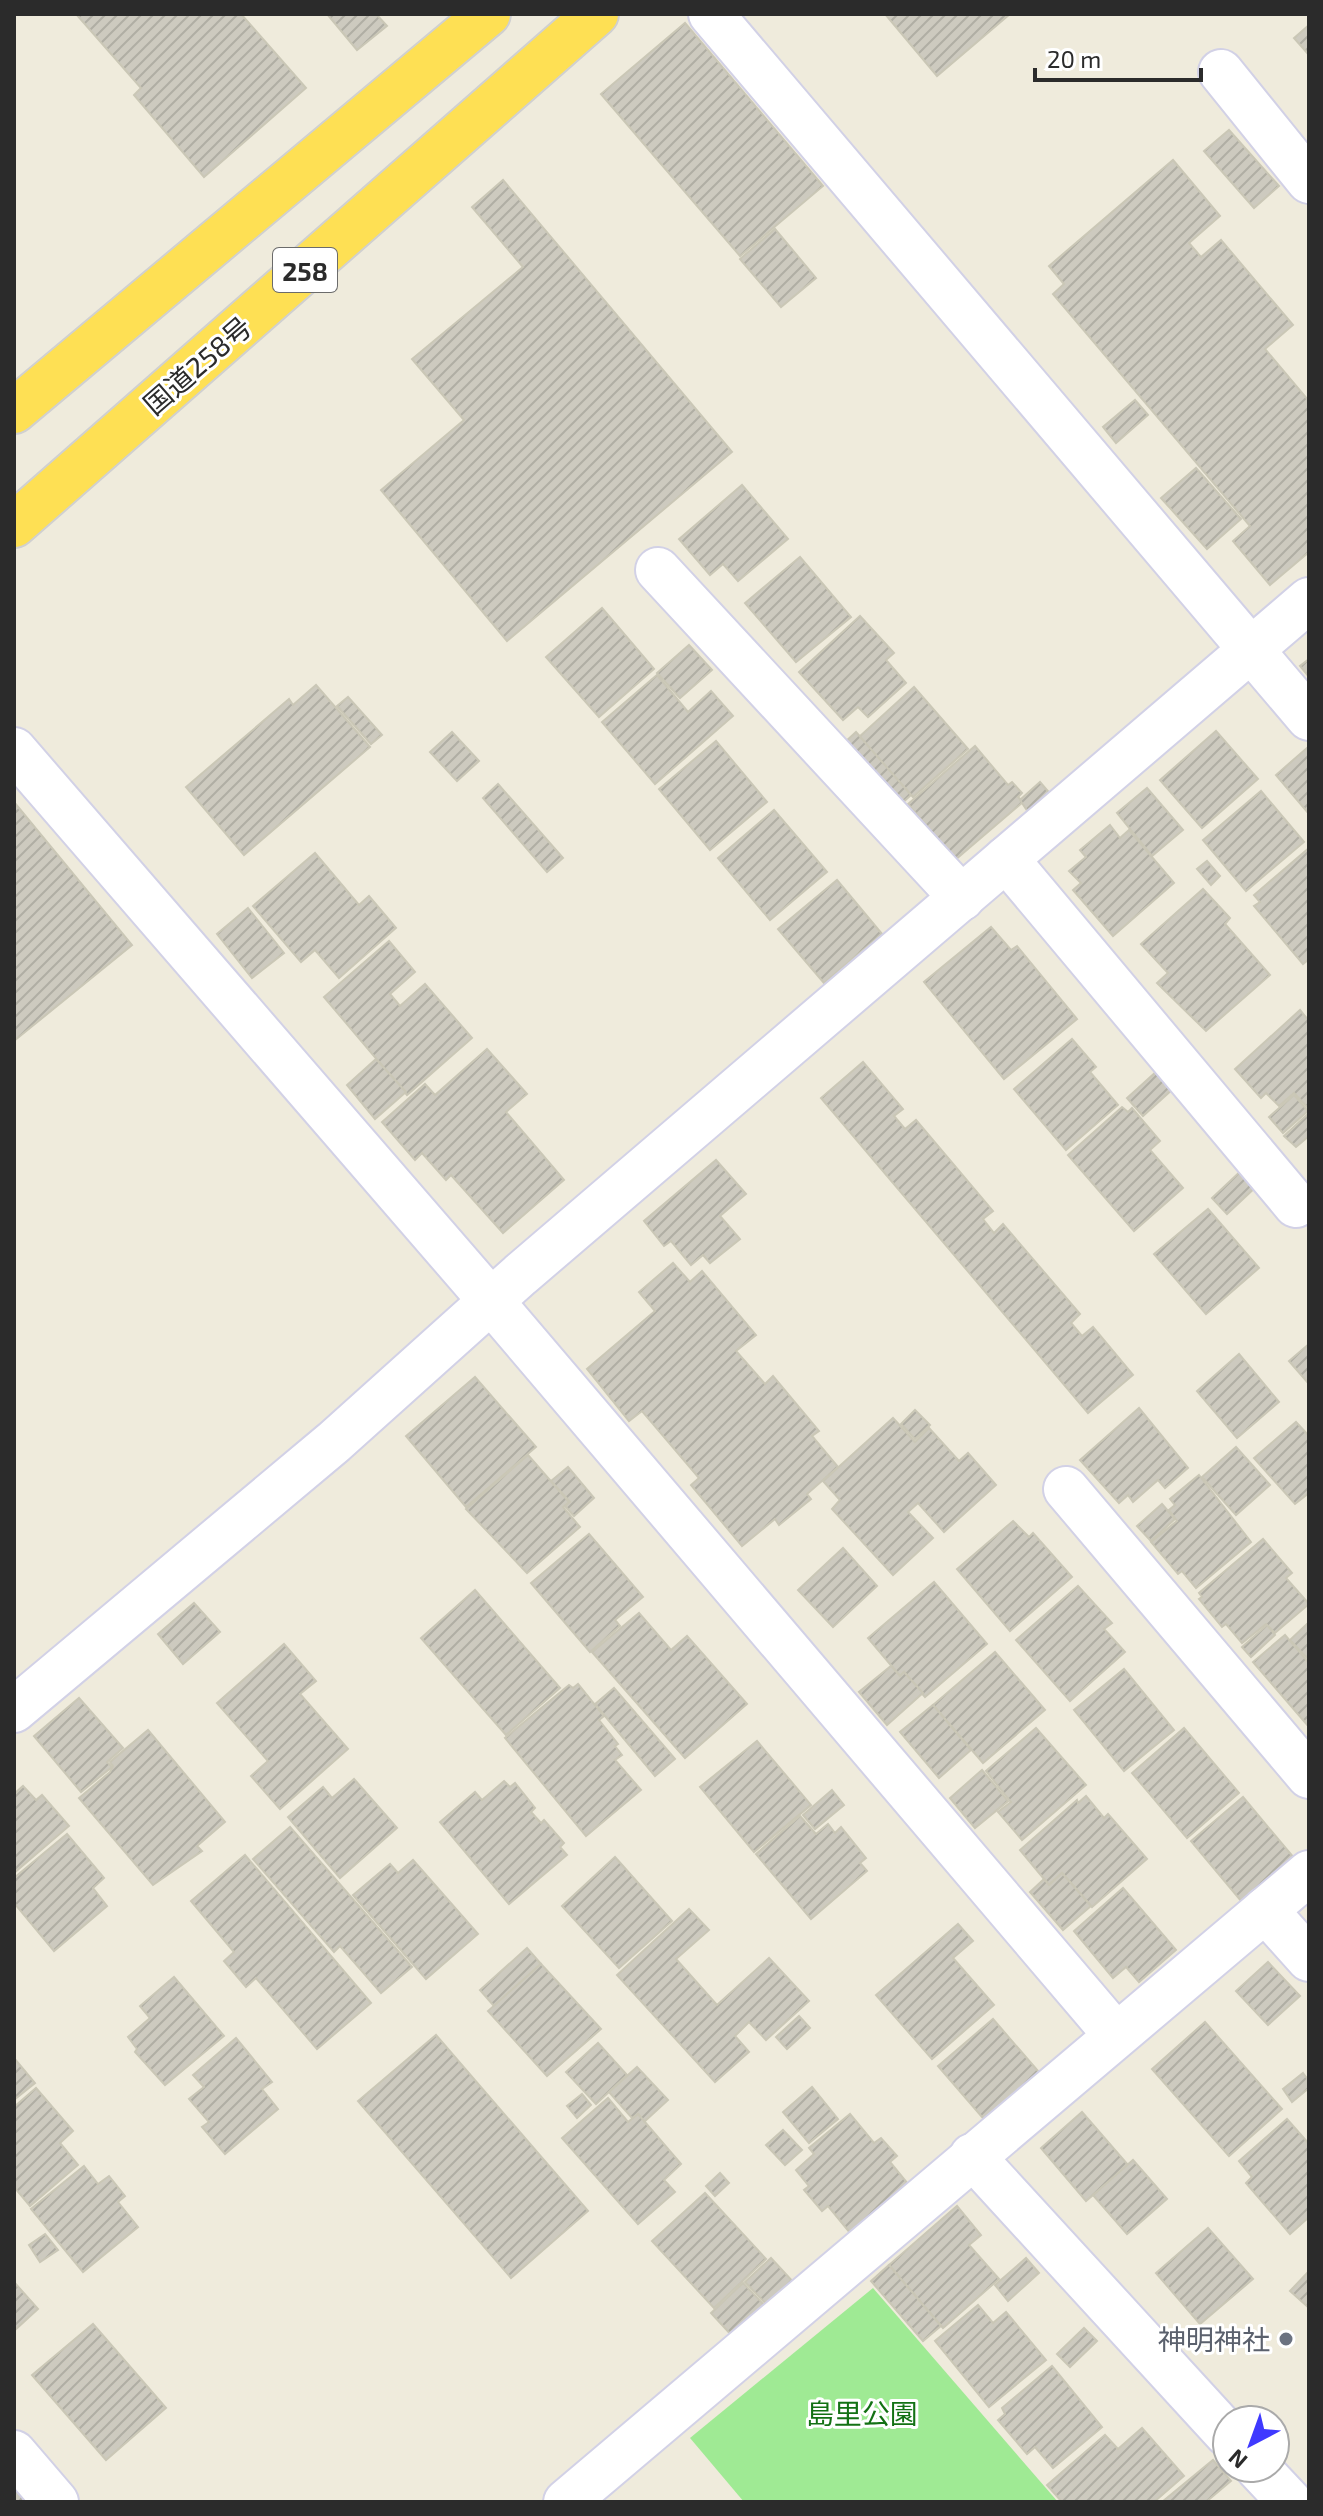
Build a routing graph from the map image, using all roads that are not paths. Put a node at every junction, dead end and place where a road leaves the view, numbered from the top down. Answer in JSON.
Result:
{"nodes":[{"id":1,"x":488,"y":14,"type":"edge"},
{"id":2,"x":596,"y":14,"type":"edge"},
{"id":3,"x":711,"y":14,"type":"edge"},
{"id":4,"x":1221,"y":72,"type":"dead end"},
{"id":5,"x":1309,"y":181,"type":"edge"},
{"id":6,"x":14,"y":411,"type":"edge"},
{"id":7,"x":14,"y":525,"type":"edge"},
{"id":8,"x":658,"y":570,"type":"dead end"},
{"id":9,"x":1309,"y":600,"type":"edge"},
{"id":10,"x":1250,"y":650,"type":"junction"},
{"id":11,"x":1309,"y":718,"type":"edge"},
{"id":12,"x":14,"y":750,"type":"edge"},
{"id":13,"x":1006,"y":859,"type":"junction"},
{"id":14,"x":962,"y":898,"type":"junction"},
{"id":15,"x":1296,"y":1205,"type":"dead end"},
{"id":16,"x":491,"y":1301,"type":"junction"},
{"id":17,"x":1066,"y":1489,"type":"dead end"},
{"id":18,"x":14,"y":1710,"type":"edge"},
{"id":19,"x":1309,"y":1776,"type":"edge"},
{"id":20,"x":1309,"y":1873,"type":"edge"},
{"id":21,"x":1265,"y":1910,"type":"junction"},
{"id":22,"x":1309,"y":1959,"type":"edge"},
{"id":23,"x":1115,"y":2034,"type":"junction"},
{"id":24,"x":972,"y":2156,"type":"junction"},
{"id":25,"x":1211,"y":2417,"type":"edge"},
{"id":26,"x":14,"y":2453,"type":"edge"},
{"id":27,"x":1273,"y":2484,"type":"edge"},
{"id":28,"x":56,"y":2502,"type":"edge"},
{"id":29,"x":566,"y":2502,"type":"edge"},
{"id":30,"x":1290,"y":2502,"type":"edge"}],
"edges":[{"from":1,"to":6,"type":"highway","number":"258"},
{"from":2,"to":7,"type":"highway","name":"国道258号","number":"258"},
{"from":3,"to":10,"type":"street"},
{"from":4,"to":5,"type":"street"},
{"from":8,"to":14,"type":"street"},
{"from":9,"to":10,"type":"street"},
{"from":10,"to":11,"type":"street"},
{"from":10,"to":13,"type":"street"},
{"from":12,"to":16,"type":"street"},
{"from":13,"to":14,"type":"street"},
{"from":13,"to":15,"type":"street"},
{"from":14,"to":16,"type":"street"},
{"from":16,"to":18,"type":"street"},
{"from":16,"to":23,"type":"street"},
{"from":17,"to":19,"type":"street"},
{"from":20,"to":21,"type":"street"},
{"from":21,"to":22,"type":"street"},
{"from":21,"to":23,"type":"street"},
{"from":23,"to":24,"type":"street"},
{"from":24,"to":25,"type":"street"},
{"from":24,"to":29,"type":"street"},
{"from":26,"to":28,"type":"street"},
{"from":27,"to":30,"type":"street"}]}
